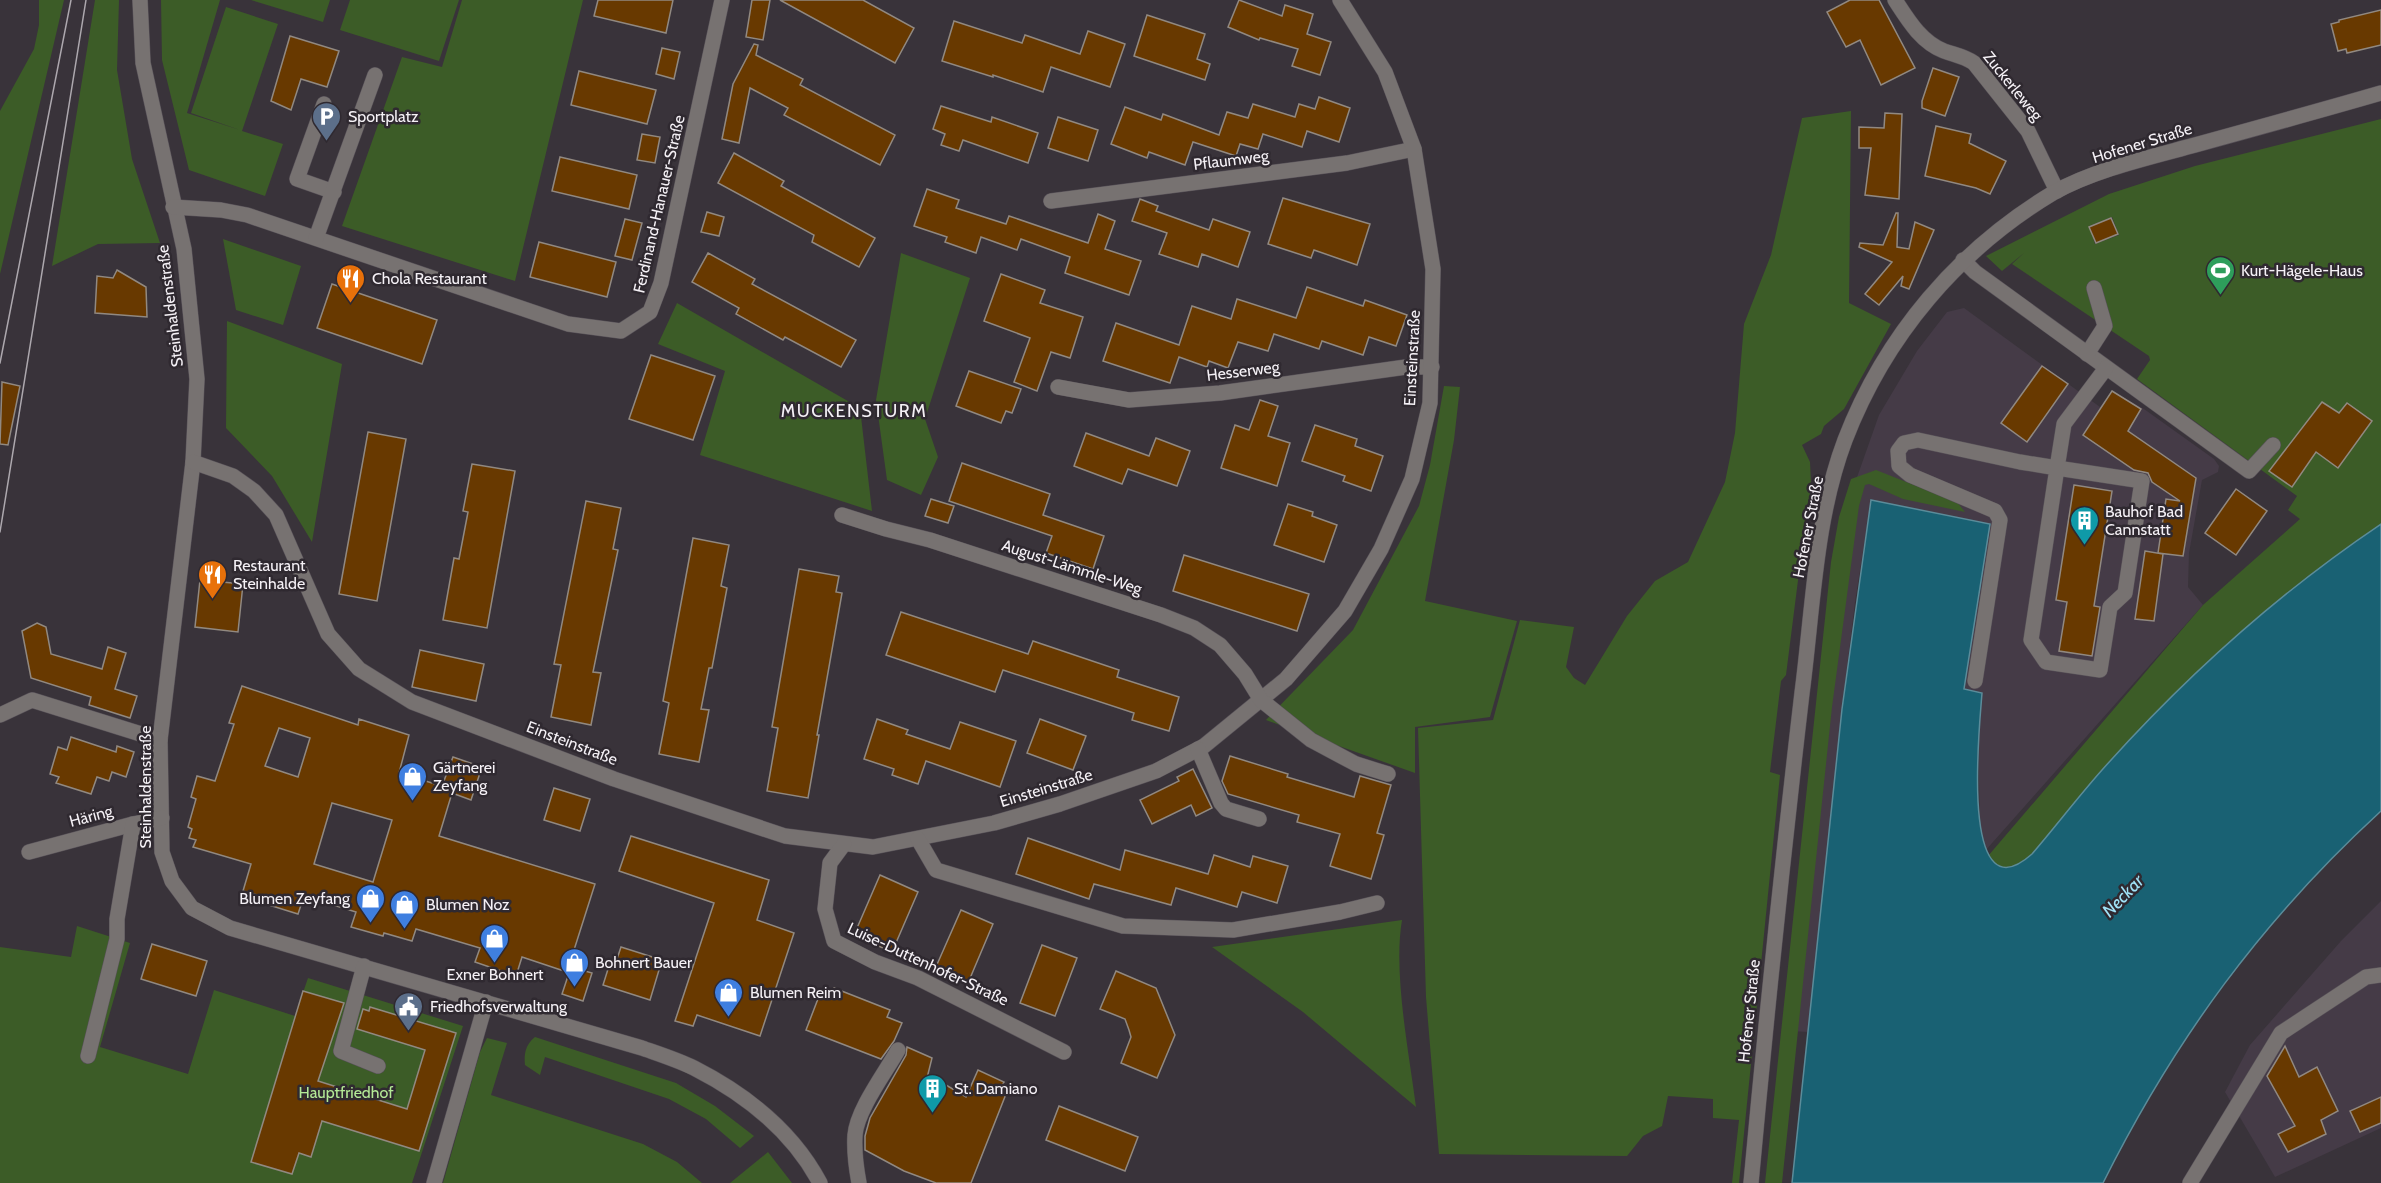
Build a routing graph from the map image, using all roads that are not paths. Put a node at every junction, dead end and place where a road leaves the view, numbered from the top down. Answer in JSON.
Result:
{"nodes":[{"id":1,"x":140,"y":0,"type":"edge"},
{"id":2,"x":722,"y":0,"type":"edge"},
{"id":3,"x":1340,"y":0,"type":"edge"},
{"id":4,"x":1895,"y":0,"type":"edge"},
{"id":5,"x":375,"y":75,"type":"dead end"},
{"id":6,"x":2381,"y":93,"type":"edge"},
{"id":7,"x":324,"y":104,"type":"dead end"},
{"id":8,"x":1414,"y":149,"type":"junction"},
{"id":9,"x":2057,"y":191,"type":"junction"},
{"id":10,"x":334,"y":192,"type":"junction"},
{"id":11,"x":1051,"y":201,"type":"dead end"},
{"id":12,"x":173,"y":207,"type":"junction"},
{"id":13,"x":316,"y":238,"type":"junction"},
{"id":14,"x":1963,"y":260,"type":"junction"},
{"id":15,"x":2094,"y":288,"type":"dead end"},
{"id":16,"x":2087,"y":354,"type":"junction"},
{"id":17,"x":1432,"y":367,"type":"junction"},
{"id":18,"x":2106,"y":368,"type":"junction"},
{"id":19,"x":1058,"y":387,"type":"dead end"},
{"id":20,"x":2273,"y":445,"type":"dead end"},
{"id":21,"x":193,"y":462,"type":"junction"},
{"id":22,"x":2057,"y":468,"type":"junction"},
{"id":23,"x":842,"y":515,"type":"dead end"},
{"id":24,"x":1975,"y":681,"type":"dead end"},
{"id":25,"x":1261,"y":700,"type":"junction"},
{"id":26,"x":0,"y":715,"type":"edge"},
{"id":27,"x":160,"y":740,"type":"junction"},
{"id":28,"x":1198,"y":749,"type":"junction"},
{"id":29,"x":1388,"y":774,"type":"dead end"},
{"id":30,"x":162,"y":818,"type":"junction"},
{"id":31,"x":1259,"y":819,"type":"dead end"},
{"id":32,"x":133,"y":824,"type":"junction"},
{"id":33,"x":918,"y":838,"type":"junction"},
{"id":34,"x":844,"y":844,"type":"junction"},
{"id":35,"x":29,"y":852,"type":"dead end"},
{"id":36,"x":1377,"y":903,"type":"dead end"},
{"id":37,"x":364,"y":966,"type":"junction"},
{"id":38,"x":2381,"y":975,"type":"edge"},
{"id":39,"x":486,"y":1002,"type":"junction"},
{"id":40,"x":898,"y":1050,"type":"dead end"},
{"id":41,"x":1064,"y":1052,"type":"dead end"},
{"id":42,"x":88,"y":1056,"type":"dead end"},
{"id":43,"x":378,"y":1066,"type":"dead end"},
{"id":44,"x":434,"y":1183,"type":"edge"},
{"id":45,"x":820,"y":1183,"type":"edge"},
{"id":46,"x":859,"y":1183,"type":"edge"},
{"id":47,"x":1751,"y":1183,"type":"edge"},
{"id":48,"x":2190,"y":1183,"type":"edge"}],
"edges":[{"from":1,"to":12,"type":"street","name":"Steinhaldenstraße"},
{"from":2,"to":13,"type":"street","name":"Ferdinand-Hanauer-Straße"},
{"from":3,"to":8,"type":"street","name":"Einsteinstraße"},
{"from":4,"to":9,"type":"street","name":"Zuckerleweg"},
{"from":5,"to":10,"type":"street"},
{"from":6,"to":9,"type":"street","name":"Hofener Straße"},
{"from":7,"to":10,"type":"street"},
{"from":8,"to":11,"type":"street","name":"Pflaumweg"},
{"from":8,"to":17,"type":"street","name":"Einsteinstraße"},
{"from":9,"to":14,"type":"street","name":"Hofener Straße"},
{"from":10,"to":13,"type":"street"},
{"from":12,"to":13,"type":"street","name":"Ferdinand-Hanauer-Straße"},
{"from":12,"to":21,"type":"street","name":"Steinhaldenstraße"},
{"from":14,"to":16,"type":"street"},
{"from":14,"to":47,"type":"street","name":"Hofener Straße"},
{"from":15,"to":16,"type":"street"},
{"from":16,"to":18,"type":"street"},
{"from":17,"to":19,"type":"street","name":"Hesserweg"},
{"from":17,"to":25,"type":"street","name":"Einsteinstraße"},
{"from":18,"to":20,"type":"street"},
{"from":18,"to":22,"type":"street"},
{"from":21,"to":27,"type":"street","name":"Steinhaldenstraße"},
{"from":21,"to":34,"type":"street","name":"Einsteinstraße"},
{"from":22,"to":22,"type":"street"},
{"from":22,"to":24,"type":"street"},
{"from":23,"to":25,"type":"street","name":"August-Lämmle-Weg"},
{"from":25,"to":28,"type":"street","name":"Einsteinstraße"},
{"from":25,"to":29,"type":"street","name":"August-Lämmle-Weg"},
{"from":26,"to":27,"type":"street"},
{"from":27,"to":30,"type":"street","name":"Steinhaldenstraße"},
{"from":28,"to":31,"type":"street"},
{"from":28,"to":33,"type":"street","name":"Einsteinstraße"},
{"from":30,"to":32,"type":"street","name":"Häring"},
{"from":30,"to":37,"type":"street","name":"Steinhaldenstraße"},
{"from":32,"to":35,"type":"street","name":"Häring"},
{"from":32,"to":42,"type":"street"},
{"from":33,"to":34,"type":"street","name":"Einsteinstraße"},
{"from":33,"to":36,"type":"street"},
{"from":34,"to":41,"type":"street","name":"Luise-Duttenhofer-Straße"},
{"from":37,"to":39,"type":"street","name":"Steinhaldenstraße"},
{"from":37,"to":43,"type":"street"},
{"from":38,"to":48,"type":"street"},
{"from":39,"to":44,"type":"street"},
{"from":39,"to":45,"type":"street","name":"Steinhaldenstraße"},
{"from":40,"to":46,"type":"street"}]}
